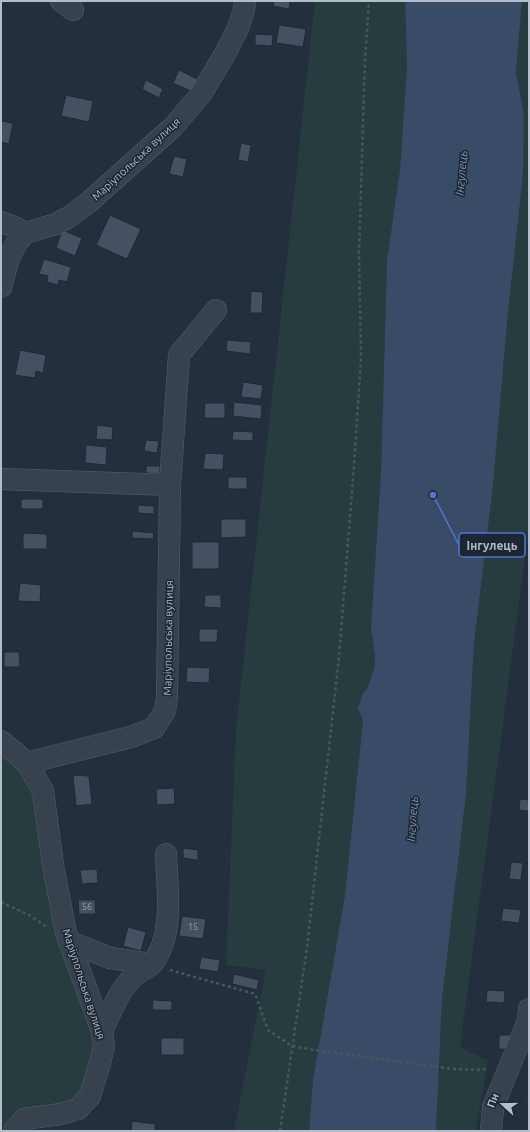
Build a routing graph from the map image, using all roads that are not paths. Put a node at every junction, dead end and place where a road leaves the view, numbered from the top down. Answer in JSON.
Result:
{"nodes":[{"id":1,"x":245,"y":1,"type":"edge"},
{"id":2,"x":1,"y":222,"type":"edge"},
{"id":3,"x":25,"y":233,"type":"junction"},
{"id":4,"x":1,"y":287,"type":"edge"},
{"id":5,"x":216,"y":310,"type":"dead end"},
{"id":6,"x":1,"y":479,"type":"edge"},
{"id":7,"x":170,"y":484,"type":"junction"},
{"id":8,"x":1,"y":741,"type":"edge"},
{"id":9,"x":27,"y":763,"type":"junction"},
{"id":10,"x":166,"y":854,"type":"dead end"},
{"id":11,"x":70,"y":942,"type":"junction"},
{"id":12,"x":151,"y":964,"type":"junction"},
{"id":13,"x":529,"y":1009,"type":"edge"},
{"id":14,"x":102,"y":1031,"type":"junction"},
{"id":15,"x":14,"y":1131,"type":"edge"},
{"id":16,"x":491,"y":1131,"type":"edge"}],
"edges":[{"from":1,"to":3,"type":"street","name":"Маріупольська вулиця"},
{"from":2,"to":3,"type":"street"},
{"from":3,"to":4,"type":"street"},
{"from":5,"to":7,"type":"street","name":"Маріупольська вулиця"},
{"from":6,"to":7,"type":"street"},
{"from":7,"to":9,"type":"street","name":"Маріупольська вулиця"},
{"from":8,"to":9,"type":"street","name":"Маріупольська вулиця"},
{"from":9,"to":11,"type":"street","name":"Маріупольська вулиця"},
{"from":10,"to":12,"type":"street"},
{"from":11,"to":12,"type":"street"},
{"from":11,"to":14,"type":"street","name":"Маріупольська вулиця"},
{"from":12,"to":14,"type":"street"},
{"from":13,"to":16,"type":"street"},
{"from":14,"to":15,"type":"street","name":"Маріупольська вулиця"}]}
